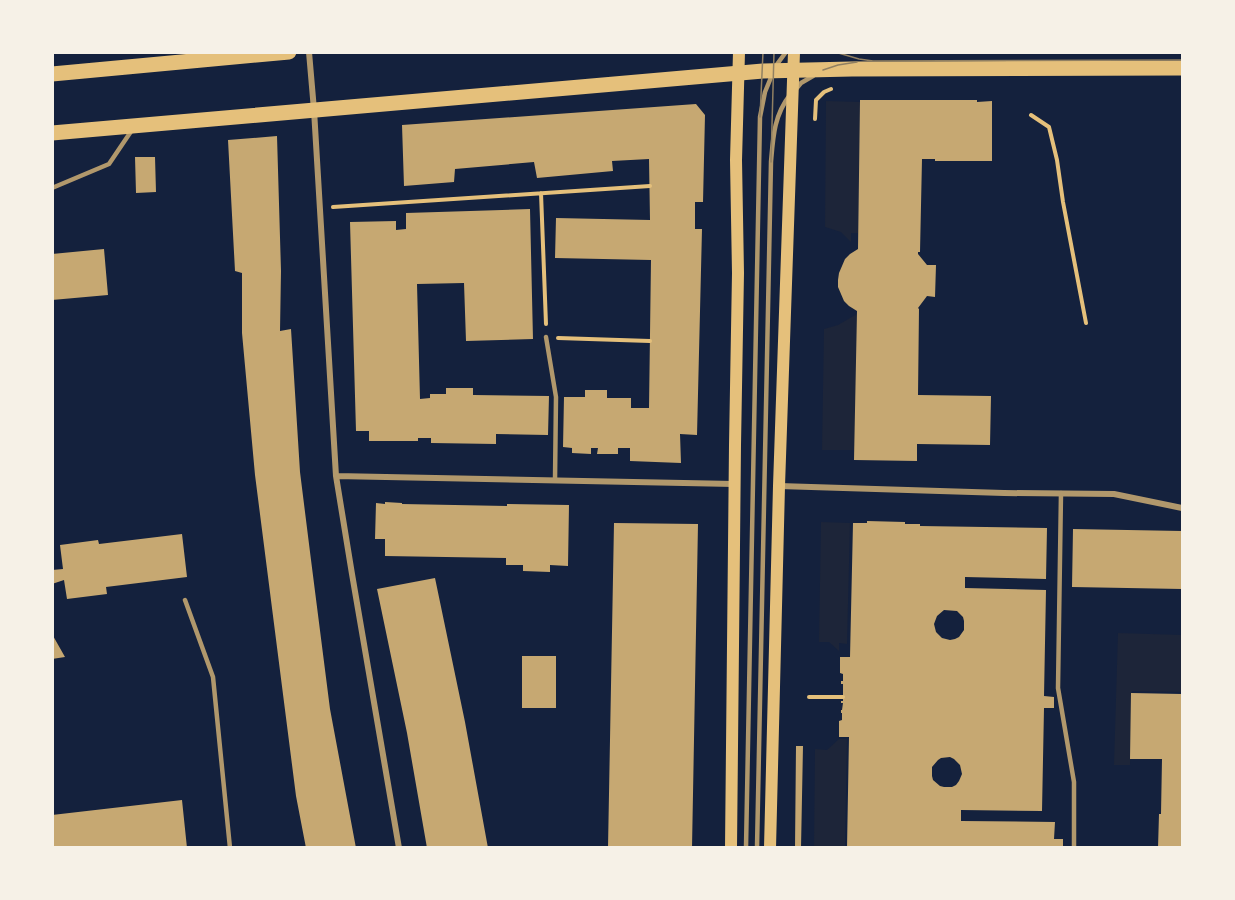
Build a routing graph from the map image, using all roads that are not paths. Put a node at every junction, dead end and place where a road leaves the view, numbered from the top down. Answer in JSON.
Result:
{"nodes":[{"id":1,"x":289,"y":52,"type":"edge"},
{"id":2,"x":309,"y":52,"type":"edge"},
{"id":3,"x":739,"y":52,"type":"edge"},
{"id":4,"x":786,"y":52,"type":"edge"},
{"id":5,"x":794,"y":52,"type":"edge"},
{"id":6,"x":1182,"y":68,"type":"edge"},
{"id":7,"x":793,"y":70,"type":"junction"},
{"id":8,"x":823,"y":70,"type":"junction"},
{"id":9,"x":774,"y":71,"type":"junction"},
{"id":10,"x":738,"y":73,"type":"junction"},
{"id":11,"x":52,"y":74,"type":"edge"},
{"id":12,"x":793,"y":92,"type":"junction"},
{"id":13,"x":314,"y":110,"type":"junction"},
{"id":14,"x":135,"y":125,"type":"junction"},
{"id":15,"x":52,"y":133,"type":"edge"},
{"id":16,"x":52,"y":188,"type":"edge"},
{"id":17,"x":546,"y":337,"type":"road end"},
{"id":18,"x":336,"y":476,"type":"junction"},
{"id":19,"x":555,"y":480,"type":"junction"},
{"id":20,"x":735,"y":484,"type":"junction"},
{"id":21,"x":780,"y":486,"type":"junction"},
{"id":22,"x":1061,"y":493,"type":"junction"},
{"id":23,"x":1182,"y":508,"type":"edge"},
{"id":24,"x":185,"y":600,"type":"dead end"},
{"id":25,"x":230,"y":848,"type":"edge"},
{"id":26,"x":399,"y":848,"type":"edge"},
{"id":27,"x":731,"y":848,"type":"edge"},
{"id":28,"x":746,"y":848,"type":"edge"},
{"id":29,"x":757,"y":848,"type":"edge"},
{"id":30,"x":770,"y":848,"type":"edge"},
{"id":31,"x":1074,"y":848,"type":"edge"}],
"edges":[{"from":1,"to":11,"type":"main road"},
{"from":2,"to":13,"type":"street"},
{"from":3,"to":10,"type":"main road"},
{"from":4,"to":9,"type":"lane"},
{"from":5,"to":7,"type":"main road"},
{"from":6,"to":8,"type":"main road"},
{"from":7,"to":8,"type":"main road"},
{"from":7,"to":9,"type":"main road"},
{"from":7,"to":12,"type":"main road"},
{"from":8,"to":12,"type":"lane"},
{"from":9,"to":10,"type":"main road"},
{"from":9,"to":28,"type":"lane"},
{"from":10,"to":13,"type":"main road"},
{"from":10,"to":20,"type":"main road"},
{"from":12,"to":21,"type":"main road"},
{"from":12,"to":29,"type":"lane"},
{"from":13,"to":14,"type":"main road"},
{"from":13,"to":18,"type":"street"},
{"from":14,"to":15,"type":"main road"},
{"from":14,"to":16,"type":"lane"},
{"from":17,"to":19,"type":"lane"},
{"from":18,"to":19,"type":"street"},
{"from":18,"to":26,"type":"street"},
{"from":19,"to":20,"type":"street"},
{"from":20,"to":27,"type":"main road"},
{"from":21,"to":22,"type":"street"},
{"from":21,"to":30,"type":"main road"},
{"from":22,"to":23,"type":"street"},
{"from":22,"to":31,"type":"lane"},
{"from":24,"to":25,"type":"lane"}]}
